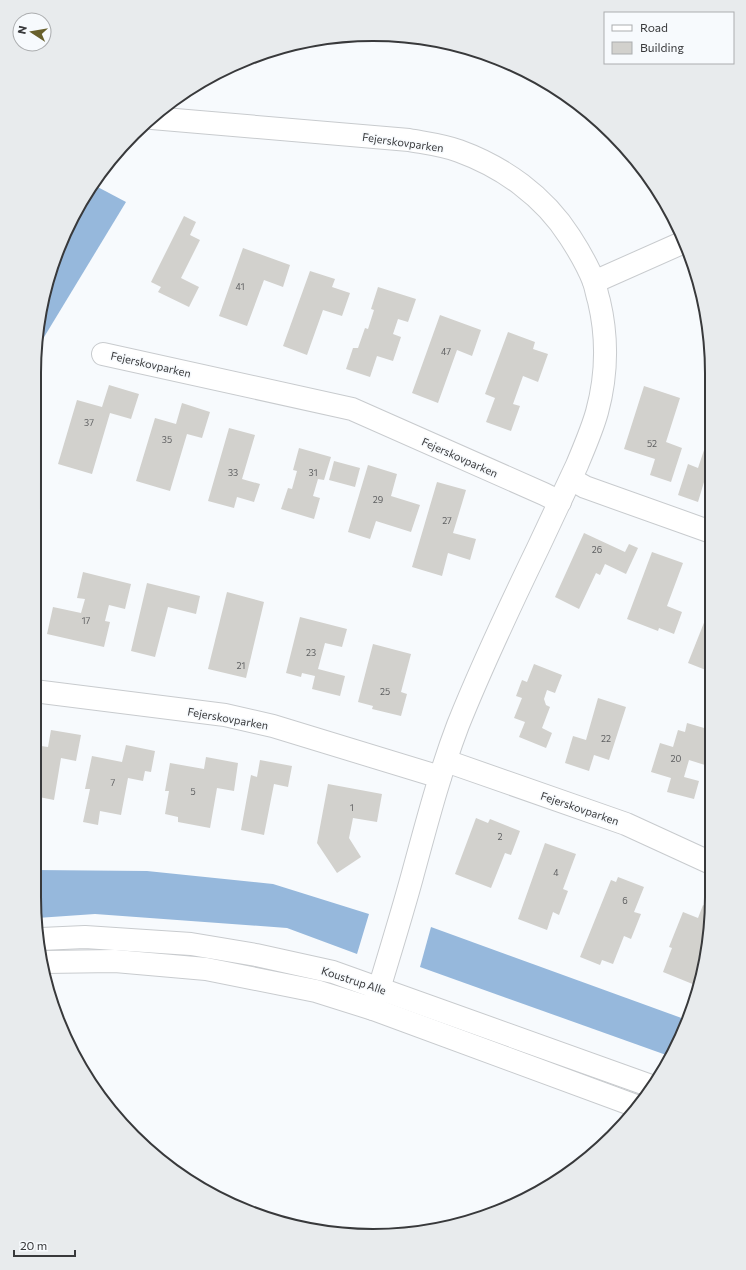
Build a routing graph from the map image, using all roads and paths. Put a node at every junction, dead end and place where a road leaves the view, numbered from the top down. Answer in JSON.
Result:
{"nodes":[{"id":1,"x":160,"y":119,"type":"edge"},
{"id":2,"x":679,"y":244,"type":"edge"},
{"id":3,"x":594,"y":282,"type":"junction"},
{"id":4,"x":102,"y":354,"type":"dead end"},
{"id":5,"x":571,"y":479,"type":"junction"},
{"id":6,"x":560,"y":502,"type":"junction"},
{"id":7,"x":705,"y":530,"type":"edge"},
{"id":8,"x":41,"y":692,"type":"edge"},
{"id":9,"x":443,"y":769,"type":"junction"},
{"id":10,"x":705,"y":860,"type":"edge"},
{"id":11,"x":44,"y":939,"type":"edge"},
{"id":12,"x":47,"y":962,"type":"edge"},
{"id":13,"x":379,"y":988,"type":"junction"},
{"id":14,"x":373,"y":1009,"type":"junction"},
{"id":15,"x":647,"y":1084,"type":"edge"},
{"id":16,"x":632,"y":1104,"type":"edge"}],
"edges":[{"from":1,"to":3,"type":"street","name":"Fejerskovparken"},
{"from":2,"to":3,"type":"street"},
{"from":3,"to":5,"type":"street","name":"Fejerskovparken"},
{"from":4,"to":6,"type":"street","name":"Fejerskovparken"},
{"from":5,"to":6,"type":"street","name":"Fejerskovparken"},
{"from":5,"to":7,"type":"street"},
{"from":6,"to":9,"type":"street","name":"Fejerskovparken"},
{"from":8,"to":9,"type":"street","name":"Fejerskovparken"},
{"from":9,"to":10,"type":"street","name":"Fejerskovparken"},
{"from":9,"to":13,"type":"street","name":"Fejerskovparken"},
{"from":11,"to":13,"type":"street","name":"Koustrup Alle"},
{"from":12,"to":14,"type":"street","name":"Koustrup Alle"},
{"from":13,"to":14,"type":"street","name":"Fejerskovparken"},
{"from":13,"to":15,"type":"street","name":"Koustrup Alle"},
{"from":14,"to":16,"type":"street","name":"Koustrup Alle"}]}
